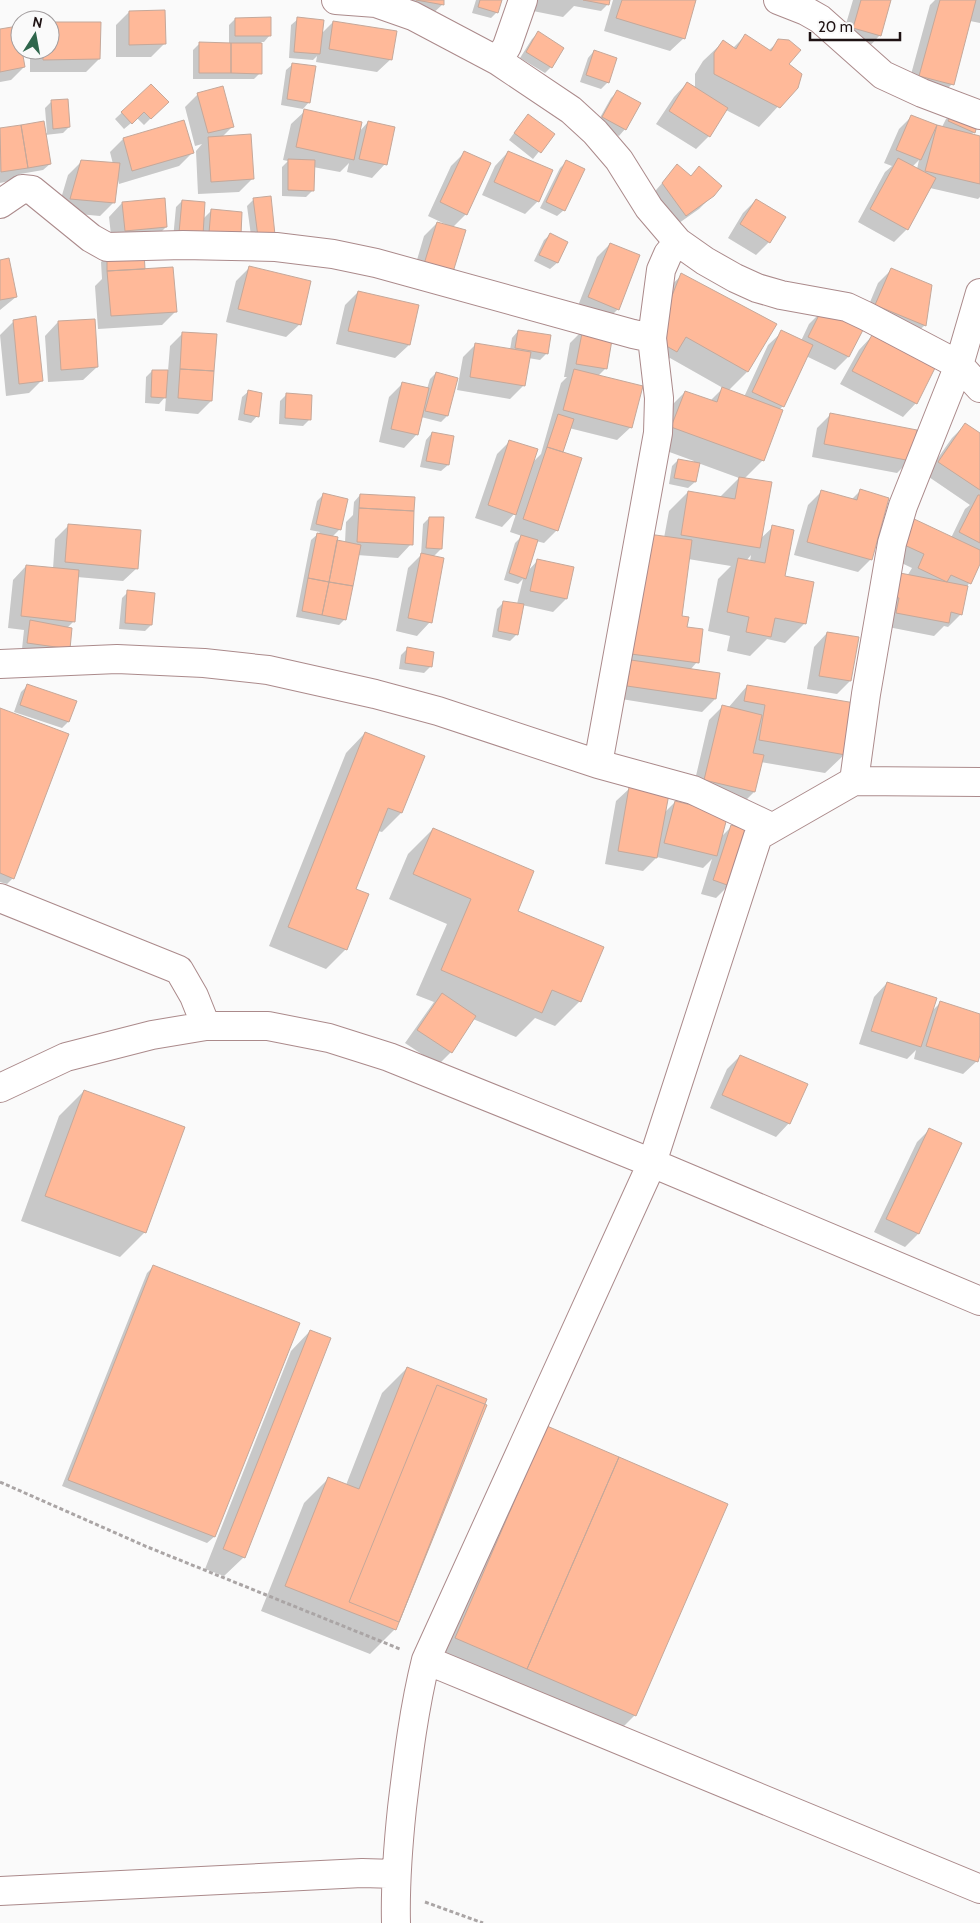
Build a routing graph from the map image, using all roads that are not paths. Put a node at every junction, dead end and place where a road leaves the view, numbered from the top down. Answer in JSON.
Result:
{"nodes":[{"id":1,"x":336,"y":0,"type":"edge"},
{"id":2,"x":523,"y":0,"type":"edge"},
{"id":3,"x":778,"y":0,"type":"edge"},
{"id":4,"x":498,"y":62,"type":"junction"},
{"id":5,"x":980,"y":115,"type":"edge"},
{"id":6,"x":0,"y":204,"type":"edge"},
{"id":7,"x":678,"y":242,"type":"junction"},
{"id":8,"x":980,"y":293,"type":"edge"},
{"id":9,"x":652,"y":338,"type":"junction"},
{"id":10,"x":959,"y":365,"type":"junction"},
{"id":11,"x":980,"y":388,"type":"edge"},
{"id":12,"x":0,"y":664,"type":"edge"},
{"id":13,"x":598,"y":764,"type":"junction"},
{"id":14,"x":854,"y":781,"type":"junction"},
{"id":15,"x":980,"y":782,"type":"edge"},
{"id":16,"x":770,"y":829,"type":"junction"},
{"id":17,"x":0,"y":898,"type":"edge"},
{"id":18,"x":206,"y":1026,"type":"junction"},
{"id":19,"x":0,"y":1088,"type":"edge"},
{"id":20,"x":652,"y":1163,"type":"junction"},
{"id":21,"x":980,"y":1301,"type":"edge"},
{"id":22,"x":426,"y":1660,"type":"junction"},
{"id":23,"x":980,"y":1889,"type":"edge"},
{"id":24,"x":0,"y":1891,"type":"edge"},
{"id":25,"x":396,"y":1898,"type":"edge"}],
"edges":[{"from":1,"to":4,"type":"street"},
{"from":2,"to":4,"type":"street"},
{"from":3,"to":5,"type":"street"},
{"from":4,"to":7,"type":"street"},
{"from":6,"to":9,"type":"street"},
{"from":7,"to":9,"type":"street"},
{"from":7,"to":10,"type":"street"},
{"from":8,"to":10,"type":"street"},
{"from":9,"to":13,"type":"street"},
{"from":10,"to":11,"type":"street"},
{"from":10,"to":14,"type":"street"},
{"from":12,"to":13,"type":"street"},
{"from":13,"to":16,"type":"street"},
{"from":14,"to":15,"type":"street"},
{"from":14,"to":16,"type":"street"},
{"from":16,"to":20,"type":"street"},
{"from":17,"to":18,"type":"street"},
{"from":18,"to":19,"type":"street"},
{"from":18,"to":20,"type":"street"},
{"from":20,"to":21,"type":"street"},
{"from":20,"to":22,"type":"street"},
{"from":22,"to":23,"type":"street"},
{"from":22,"to":25,"type":"street"},
{"from":24,"to":25,"type":"street"}]}
